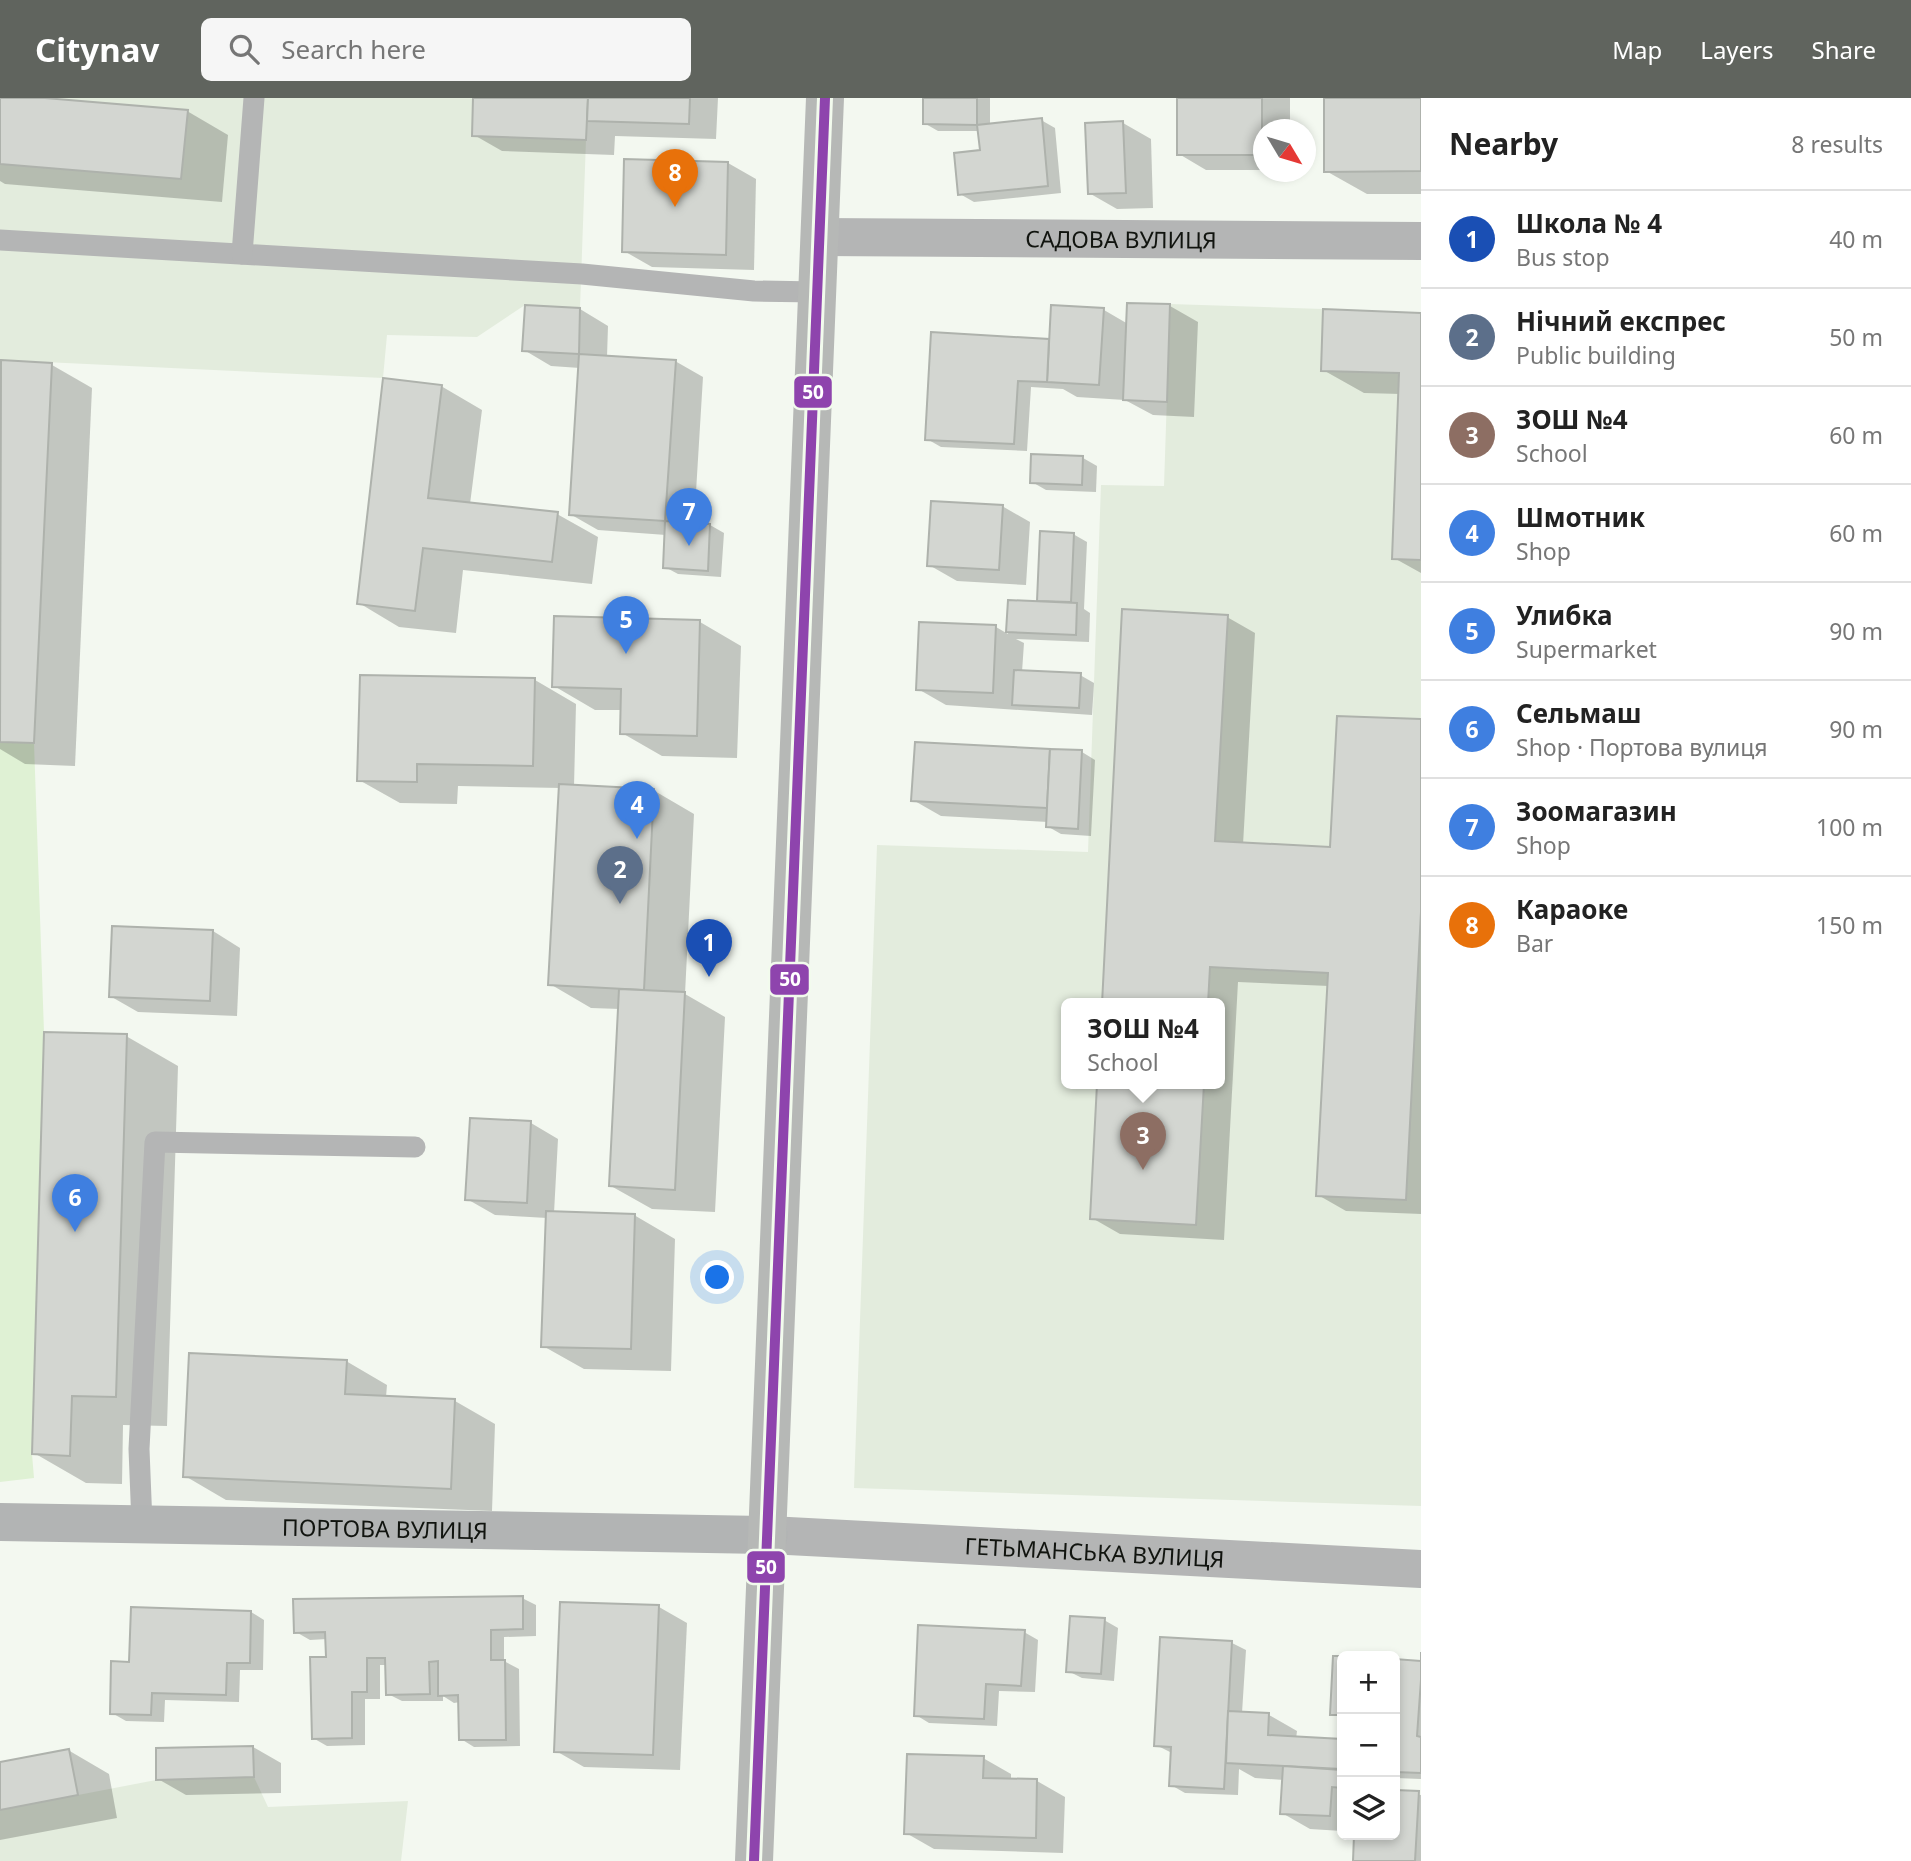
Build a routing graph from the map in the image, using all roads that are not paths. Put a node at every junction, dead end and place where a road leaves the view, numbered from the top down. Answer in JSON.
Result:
{"nodes":[{"id":1,"x":254,"y":98,"type":"edge"},
{"id":2,"x":825,"y":98,"type":"edge"},
{"id":3,"x":820,"y":237,"type":"junction"},
{"id":4,"x":0,"y":240,"type":"edge"},
{"id":5,"x":1421,"y":241,"type":"edge"},
{"id":6,"x":242,"y":254,"type":"junction"},
{"id":7,"x":818,"y":292,"type":"junction"},
{"id":8,"x":415,"y":1147,"type":"dead end"},
{"id":9,"x":0,"y":1522,"type":"edge"},
{"id":10,"x":142,"y":1524,"type":"junction"},
{"id":11,"x":769,"y":1535,"type":"junction"},
{"id":12,"x":1421,"y":1569,"type":"edge"},
{"id":13,"x":754,"y":1861,"type":"edge"}],
"edges":[{"from":1,"to":6,"type":"lane"},
{"from":2,"to":3,"type":"main road"},
{"from":3,"to":5,"type":"street","name":"САДОВА ВУЛИЦЯ"},
{"from":3,"to":7,"type":"main road"},
{"from":4,"to":6,"type":"lane"},
{"from":6,"to":7,"type":"lane"},
{"from":7,"to":11,"type":"main road"},
{"from":8,"to":10,"type":"lane"},
{"from":9,"to":10,"type":"main road","name":"ПОРТОВА ВУЛИЦЯ"},
{"from":10,"to":11,"type":"main road","name":"ПОРТОВА ВУЛИЦЯ"},
{"from":11,"to":12,"type":"street","name":"ГЕТЬМАНСЬКА ВУЛИЦЯ"},
{"from":11,"to":13,"type":"main road"}]}
